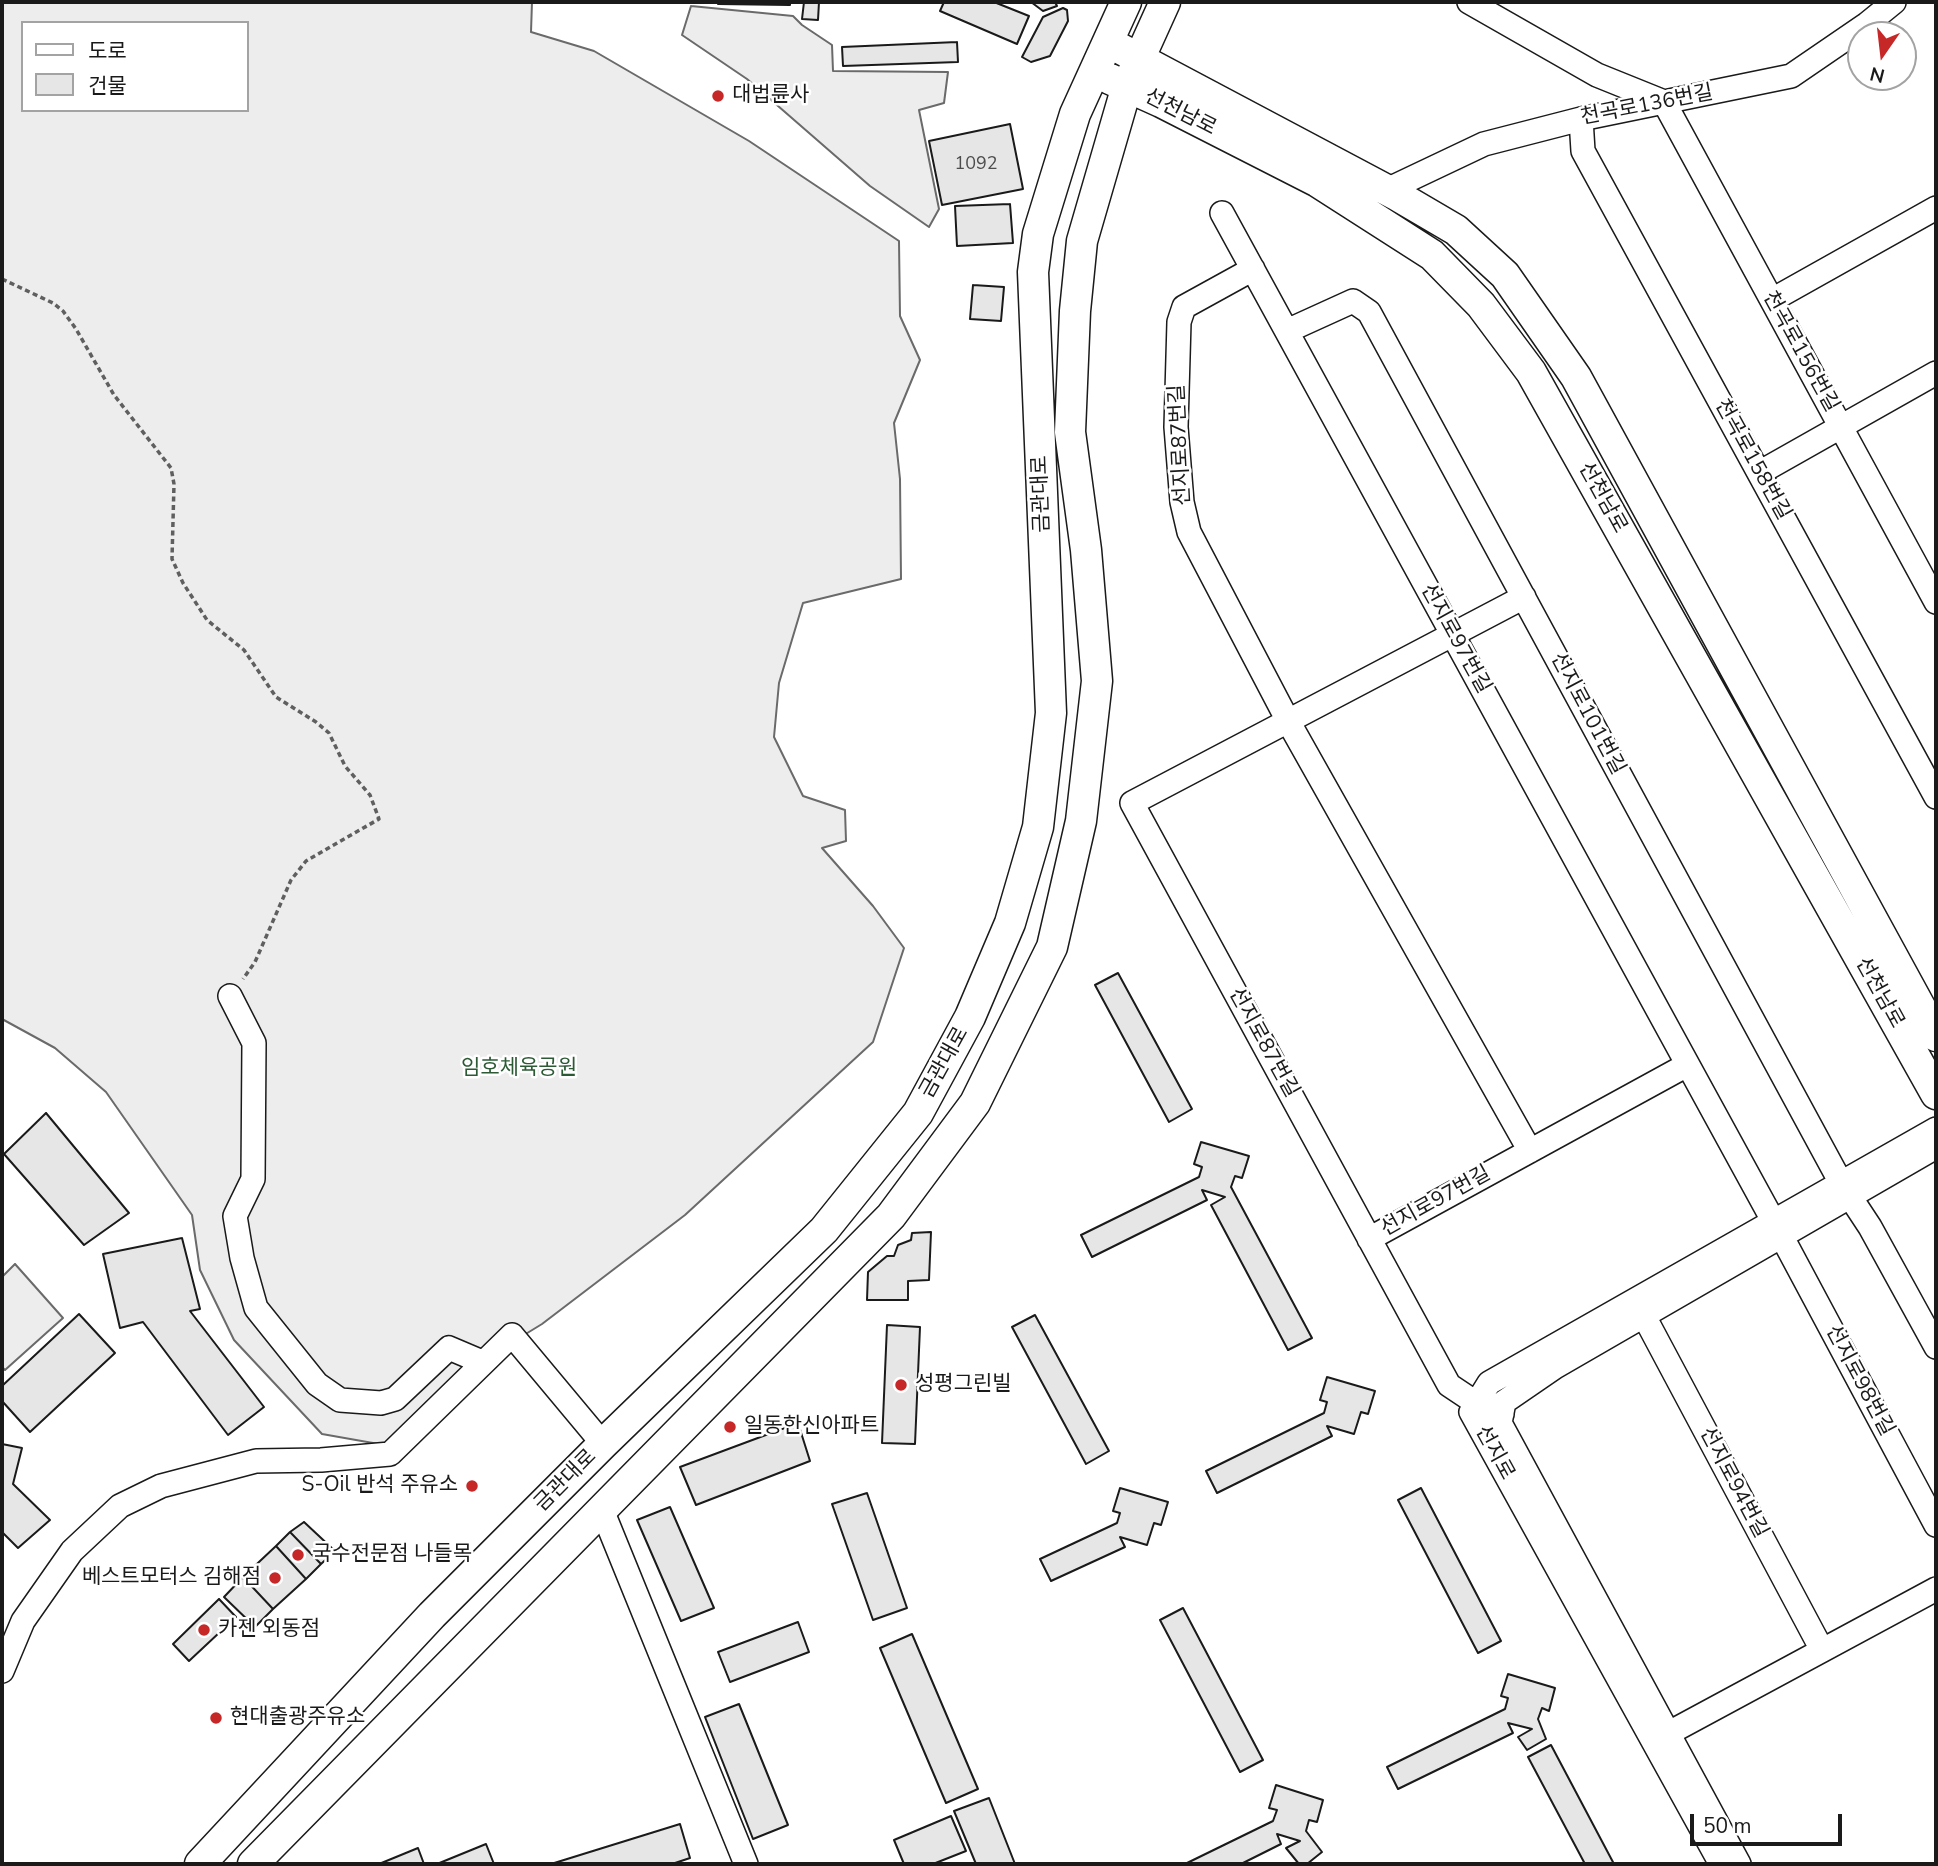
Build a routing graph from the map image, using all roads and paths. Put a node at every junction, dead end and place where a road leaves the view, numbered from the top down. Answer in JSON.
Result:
{"nodes":[{"id":1,"x":1165,"y":2,"type":"edge"},
{"id":2,"x":1469,"y":2,"type":"edge"},
{"id":3,"x":1894,"y":2,"type":"edge"},
{"id":4,"x":1114,"y":16,"type":"edge"},
{"id":5,"x":1139,"y":57,"type":"junction"},
{"id":6,"x":1094,"y":72,"type":"junction"},
{"id":7,"x":1127,"y":86,"type":"junction"},
{"id":8,"x":1664,"y":102,"type":"junction"},
{"id":9,"x":1581,"y":119,"type":"junction"},
{"id":10,"x":1387,"y":190,"type":"junction"},
{"id":11,"x":1936,"y":208,"type":"edge"},
{"id":12,"x":1222,"y":213,"type":"dead end"},
{"id":13,"x":1253,"y":270,"type":"junction"},
{"id":14,"x":2,"y":279,"type":"edge"},
{"id":15,"x":1772,"y":300,"type":"junction"},
{"id":16,"x":1287,"y":331,"type":"junction"},
{"id":17,"x":1936,"y":373,"type":"edge"},
{"id":18,"x":1841,"y":428,"type":"junction"},
{"id":19,"x":1759,"y":473,"type":"junction"},
{"id":20,"x":1524,"y":597,"type":"junction"},
{"id":21,"x":1936,"y":602,"type":"edge"},
{"id":22,"x":1452,"y":634,"type":"junction"},
{"id":23,"x":1288,"y":721,"type":"junction"},
{"id":24,"x":1936,"y":797,"type":"edge"},
{"id":25,"x":230,"y":996,"type":"joint"},
{"id":26,"x":1936,"y":1036,"type":"edge"},
{"id":27,"x":1687,"y":1065,"type":"junction"},
{"id":28,"x":1936,"y":1094,"type":"edge"},
{"id":29,"x":1936,"y":1129,"type":"edge"},
{"id":30,"x":1936,"y":1147,"type":"edge"},
{"id":31,"x":1530,"y":1151,"type":"junction"},
{"id":32,"x":1846,"y":1190,"type":"junction"},
{"id":33,"x":1777,"y":1229,"type":"junction"},
{"id":34,"x":1369,"y":1239,"type":"junction"},
{"id":35,"x":1644,"y":1316,"type":"junction"},
{"id":36,"x":1936,"y":1347,"type":"edge"},
{"id":37,"x":482,"y":1362,"type":"junction"},
{"id":38,"x":1476,"y":1403,"type":"junction"},
{"id":39,"x":1502,"y":1414,"type":"junction"},
{"id":40,"x":603,"y":1444,"type":"junction"},
{"id":41,"x":602,"y":1510,"type":"junction"},
{"id":42,"x":1936,"y":1525,"type":"edge"},
{"id":43,"x":1936,"y":1589,"type":"edge"},
{"id":44,"x":1822,"y":1650,"type":"junction"},
{"id":45,"x":4,"y":1661,"type":"edge"},
{"id":46,"x":1660,"y":1737,"type":"junction"},
{"id":47,"x":200,"y":1864,"type":"edge"},
{"id":48,"x":253,"y":1864,"type":"edge"},
{"id":49,"x":746,"y":1864,"type":"edge"},
{"id":50,"x":1721,"y":1864,"type":"edge"},
{"id":51,"x":1739,"y":1864,"type":"edge"}],
"edges":[{"from":1,"to":5,"type":"main road","name":"금관대로"},
{"from":2,"to":8,"type":"street"},
{"from":3,"to":8,"type":"street","name":"천곡로136번길"},
{"from":4,"to":5,"type":"main road","name":"선천남로"},
{"from":4,"to":6,"type":"main road","name":"금관대로"},
{"from":5,"to":7,"type":"main road","name":"금관대로"},
{"from":5,"to":10,"type":"main road","name":"선천남로"},
{"from":6,"to":7,"type":"main road","name":"선천남로"},
{"from":6,"to":40,"type":"main road","name":"금관대로"},
{"from":7,"to":28,"type":"main road","name":"선천남로"},
{"from":7,"to":41,"type":"main road","name":"금관대로"},
{"from":8,"to":9,"type":"street","name":"천곡로136번길"},
{"from":8,"to":15,"type":"street","name":"천곡로156번길"},
{"from":9,"to":10,"type":"street","name":"천곡로136번길"},
{"from":9,"to":19,"type":"street","name":"천곡로158번길"},
{"from":10,"to":26,"type":"main road","name":"선천남로"},
{"from":11,"to":15,"type":"street"},
{"from":12,"to":13,"type":"street","name":"선지로97번길"},
{"from":13,"to":16,"type":"street","name":"선지로97번길"},
{"from":13,"to":23,"type":"street","name":"선지로87번길"},
{"from":14,"to":25,"type":"path"},
{"from":15,"to":18,"type":"street","name":"천곡로156번길"},
{"from":16,"to":20,"type":"street","name":"선지로101번길"},
{"from":16,"to":22,"type":"street","name":"선지로97번길"},
{"from":17,"to":18,"type":"street"},
{"from":18,"to":19,"type":"street"},
{"from":18,"to":21,"type":"street","name":"천곡로156번길"},
{"from":19,"to":24,"type":"street","name":"천곡로158번길"},
{"from":20,"to":22,"type":"street","name":"선지로87번길"},
{"from":20,"to":32,"type":"street","name":"선지로101번길"},
{"from":22,"to":23,"type":"street","name":"선지로87번길"},
{"from":22,"to":27,"type":"street","name":"선지로97번길"},
{"from":23,"to":31,"type":"street","name":"선지로87번길"},
{"from":23,"to":34,"type":"street","name":"선지로87번길"},
{"from":25,"to":37,"type":"street"},
{"from":27,"to":31,"type":"street","name":"선지로97번길"},
{"from":27,"to":33,"type":"street","name":"선지로97번길"},
{"from":29,"to":32,"type":"street","name":"선지로"},
{"from":30,"to":32,"type":"street","name":"선지로"},
{"from":31,"to":34,"type":"street","name":"선지로97번길"},
{"from":32,"to":33,"type":"street","name":"선지로"},
{"from":32,"to":36,"type":"street","name":"선지로101번길"},
{"from":33,"to":35,"type":"street","name":"선지로"},
{"from":33,"to":38,"type":"street","name":"선지로"},
{"from":33,"to":42,"type":"street","name":"선지로98번길"},
{"from":34,"to":38,"type":"street","name":"선지로87번길"},
{"from":35,"to":39,"type":"street","name":"선지로"},
{"from":35,"to":44,"type":"street","name":"선지로94번길"},
{"from":37,"to":40,"type":"street"},
{"from":37,"to":45,"type":"street"},
{"from":38,"to":39,"type":"street","name":"선지로87번길"},
{"from":38,"to":46,"type":"street","name":"선지로"},
{"from":39,"to":46,"type":"street","name":"선지로"},
{"from":40,"to":47,"type":"main road","name":"금관대로"},
{"from":41,"to":48,"type":"main road","name":"금관대로"},
{"from":41,"to":49,"type":"street"},
{"from":43,"to":44,"type":"street"},
{"from":44,"to":46,"type":"street"},
{"from":46,"to":50,"type":"street","name":"선지로"},
{"from":46,"to":51,"type":"street","name":"선지로"}]}
